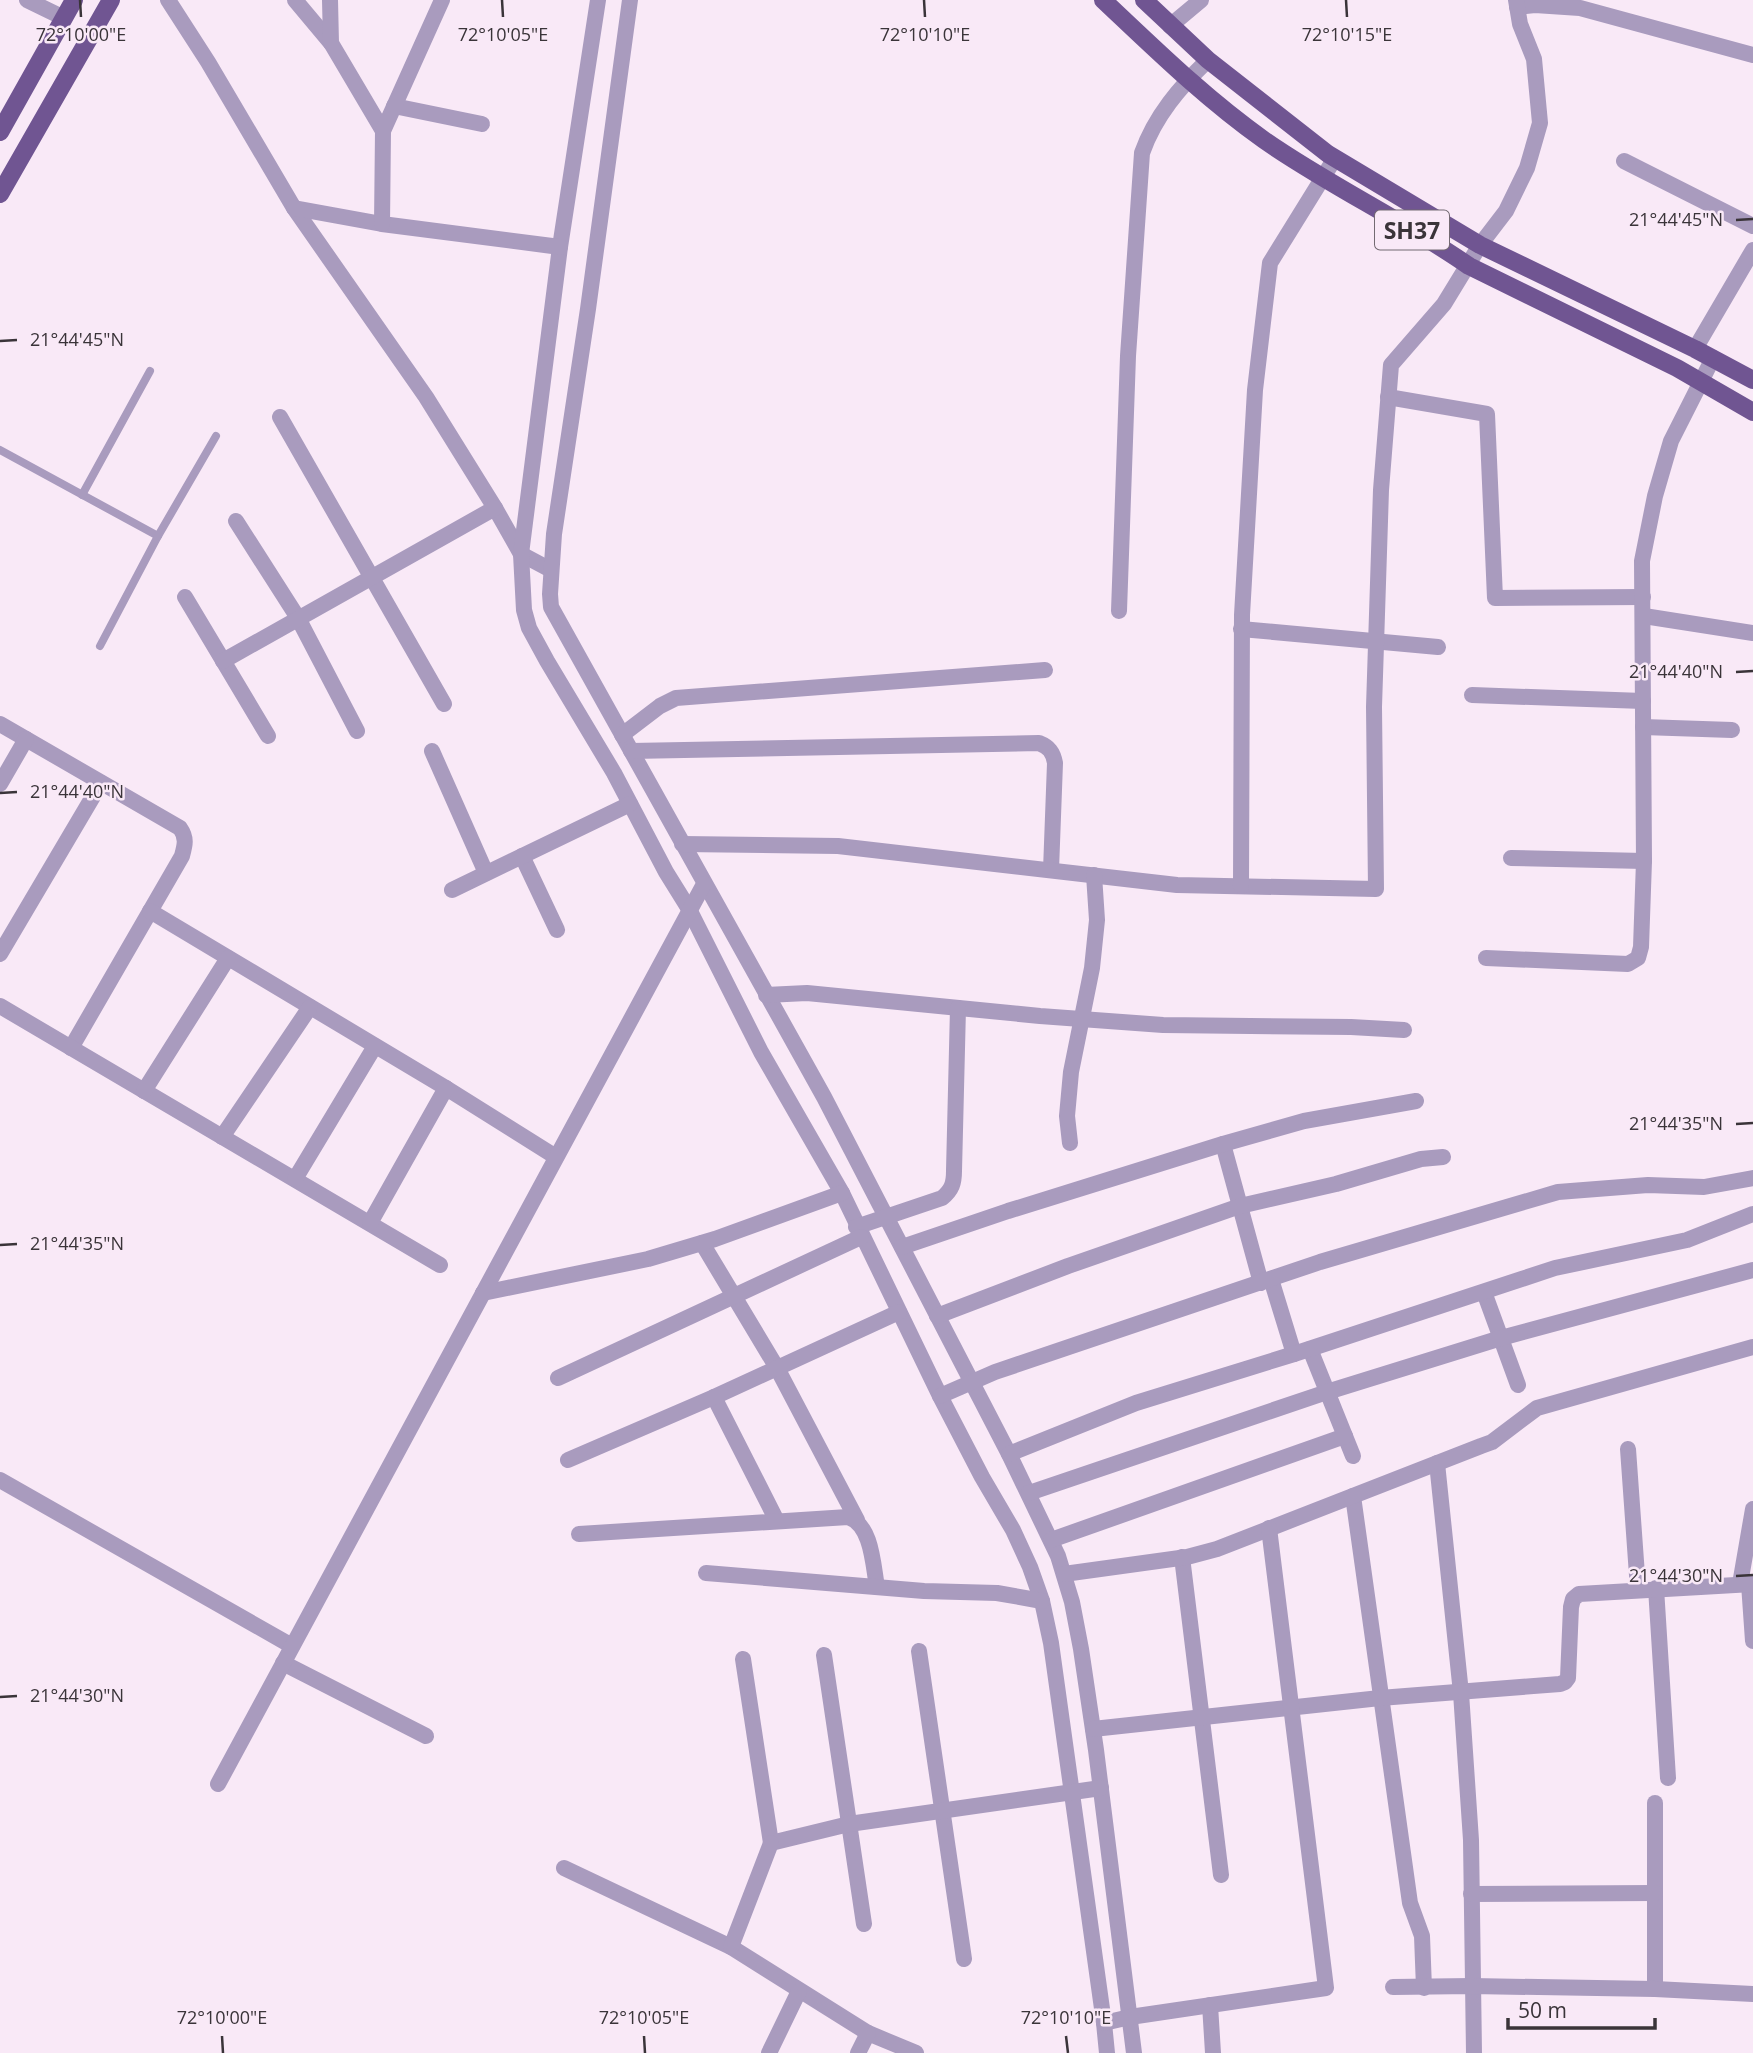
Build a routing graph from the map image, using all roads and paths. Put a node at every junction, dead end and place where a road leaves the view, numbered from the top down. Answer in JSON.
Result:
{"nodes":[{"id":1,"x":27,"y":0,"type":"edge"},
{"id":2,"x":74,"y":0,"type":"edge"},
{"id":3,"x":111,"y":0,"type":"edge"},
{"id":4,"x":168,"y":0,"type":"edge"},
{"id":5,"x":295,"y":0,"type":"edge"},
{"id":6,"x":330,"y":0,"type":"edge"},
{"id":7,"x":442,"y":0,"type":"edge"},
{"id":8,"x":598,"y":0,"type":"edge"},
{"id":9,"x":630,"y":0,"type":"edge"},
{"id":10,"x":1103,"y":0,"type":"edge"},
{"id":11,"x":1144,"y":0,"type":"edge"},
{"id":12,"x":1201,"y":0,"type":"edge"},
{"id":13,"x":1518,"y":2,"type":"edge"},
{"id":14,"x":64,"y":18,"type":"junction"},
{"id":15,"x":1170,"y":26,"type":"junction"},
{"id":16,"x":331,"y":43,"type":"junction"},
{"id":17,"x":1753,"y":55,"type":"edge"},
{"id":18,"x":1208,"y":60,"type":"junction"},
{"id":19,"x":1188,"y":80,"type":"junction"},
{"id":20,"x":394,"y":106,"type":"junction"},
{"id":21,"x":482,"y":124,"type":"dead end"},
{"id":22,"x":383,"y":131,"type":"junction"},
{"id":23,"x":0,"y":132,"type":"edge"},
{"id":24,"x":1335,"y":158,"type":"junction"},
{"id":25,"x":1624,"y":161,"type":"dead end"},
{"id":26,"x":1322,"y":177,"type":"junction"},
{"id":27,"x":0,"y":194,"type":"edge"},
{"id":28,"x":294,"y":208,"type":"junction"},
{"id":29,"x":382,"y":224,"type":"junction"},
{"id":30,"x":1753,"y":226,"type":"edge"},
{"id":31,"x":1480,"y":245,"type":"junction"},
{"id":32,"x":560,"y":247,"type":"junction"},
{"id":33,"x":1753,"y":250,"type":"edge"},
{"id":34,"x":1469,"y":266,"type":"junction"},
{"id":35,"x":1695,"y":349,"type":"junction"},
{"id":36,"x":1713,"y":358,"type":"junction"},
{"id":37,"x":150,"y":371,"type":"dead end"},
{"id":38,"x":1753,"y":380,"type":"edge"},
{"id":39,"x":1702,"y":383,"type":"junction"},
{"id":40,"x":1388,"y":397,"type":"junction"},
{"id":41,"x":1753,"y":412,"type":"edge"},
{"id":42,"x":280,"y":417,"type":"dead end"},
{"id":43,"x":216,"y":436,"type":"dead end"},
{"id":44,"x":0,"y":450,"type":"edge"},
{"id":45,"x":82,"y":495,"type":"junction"},
{"id":46,"x":495,"y":508,"type":"junction"},
{"id":47,"x":236,"y":521,"type":"dead end"},
{"id":48,"x":158,"y":536,"type":"junction"},
{"id":49,"x":521,"y":554,"type":"junction"},
{"id":50,"x":551,"y":570,"type":"junction"},
{"id":51,"x":371,"y":577,"type":"junction"},
{"id":52,"x":185,"y":597,"type":"dead end"},
{"id":53,"x":1643,"y":597,"type":"junction"},
{"id":54,"x":1119,"y":611,"type":"dead end"},
{"id":55,"x":1644,"y":616,"type":"junction"},
{"id":56,"x":298,"y":618,"type":"junction"},
{"id":57,"x":1241,"y":629,"type":"junction"},
{"id":58,"x":1753,"y":633,"type":"edge"},
{"id":59,"x":1376,"y":641,"type":"junction"},
{"id":60,"x":100,"y":646,"type":"dead end"},
{"id":61,"x":1438,"y":647,"type":"dead end"},
{"id":62,"x":223,"y":661,"type":"junction"},
{"id":63,"x":1045,"y":670,"type":"dead end"},
{"id":64,"x":1472,"y":695,"type":"dead end"},
{"id":65,"x":1643,"y":701,"type":"junction"},
{"id":66,"x":443,"y":704,"type":"dead end"},
{"id":67,"x":0,"y":724,"type":"edge"},
{"id":68,"x":1643,"y":727,"type":"junction"},
{"id":69,"x":1732,"y":730,"type":"dead end"},
{"id":70,"x":357,"y":731,"type":"dead end"},
{"id":71,"x":622,"y":735,"type":"junction"},
{"id":72,"x":268,"y":736,"type":"dead end"},
{"id":73,"x":26,"y":739,"type":"junction"},
{"id":74,"x":432,"y":751,"type":"dead end"},
{"id":75,"x":631,"y":751,"type":"junction"},
{"id":76,"x":101,"y":782,"type":"junction"},
{"id":77,"x":0,"y":784,"type":"edge"},
{"id":78,"x":630,"y":804,"type":"junction"},
{"id":79,"x":682,"y":844,"type":"junction"},
{"id":80,"x":522,"y":856,"type":"junction"},
{"id":81,"x":1511,"y":858,"type":"dead end"},
{"id":82,"x":1644,"y":861,"type":"junction"},
{"id":83,"x":1051,"y":870,"type":"junction"},
{"id":84,"x":486,"y":873,"type":"junction"},
{"id":85,"x":1094,"y":875,"type":"junction"},
{"id":86,"x":704,"y":884,"type":"junction"},
{"id":87,"x":1241,"y":886,"type":"junction"},
{"id":88,"x":452,"y":890,"type":"dead end"},
{"id":89,"x":689,"y":909,"type":"junction"},
{"id":90,"x":150,"y":911,"type":"junction"},
{"id":91,"x":557,"y":930,"type":"dead end"},
{"id":92,"x":0,"y":954,"type":"edge"},
{"id":93,"x":228,"y":957,"type":"junction"},
{"id":94,"x":1486,"y":958,"type":"dead end"},
{"id":95,"x":766,"y":995,"type":"junction"},
{"id":96,"x":0,"y":1006,"type":"edge"},
{"id":97,"x":310,"y":1007,"type":"junction"},
{"id":98,"x":958,"y":1008,"type":"junction"},
{"id":99,"x":1083,"y":1019,"type":"junction"},
{"id":100,"x":1404,"y":1030,"type":"dead end"},
{"id":101,"x":375,"y":1046,"type":"junction"},
{"id":102,"x":71,"y":1048,"type":"junction"},
{"id":103,"x":446,"y":1088,"type":"junction"},
{"id":104,"x":144,"y":1091,"type":"junction"},
{"id":105,"x":1416,"y":1101,"type":"dead end"},
{"id":106,"x":222,"y":1136,"type":"junction"},
{"id":107,"x":1070,"y":1143,"type":"dead end"},
{"id":108,"x":1223,"y":1144,"type":"junction"},
{"id":109,"x":556,"y":1157,"type":"junction"},
{"id":110,"x":1443,"y":1157,"type":"dead end"},
{"id":111,"x":1753,"y":1178,"type":"edge"},
{"id":112,"x":295,"y":1179,"type":"junction"},
{"id":113,"x":842,"y":1194,"type":"junction"},
{"id":114,"x":1240,"y":1206,"type":"junction"},
{"id":115,"x":1753,"y":1214,"type":"edge"},
{"id":116,"x":887,"y":1218,"type":"junction"},
{"id":117,"x":370,"y":1223,"type":"junction"},
{"id":118,"x":859,"y":1232,"type":"junction"},
{"id":119,"x":702,"y":1243,"type":"junction"},
{"id":120,"x":902,"y":1247,"type":"junction"},
{"id":121,"x":440,"y":1265,"type":"dead end"},
{"id":122,"x":1753,"y":1270,"type":"edge"},
{"id":123,"x":1266,"y":1281,"type":"junction"},
{"id":124,"x":1484,"y":1292,"type":"junction"},
{"id":125,"x":483,"y":1293,"type":"junction"},
{"id":126,"x":732,"y":1296,"type":"junction"},
{"id":127,"x":900,"y":1312,"type":"junction"},
{"id":128,"x":937,"y":1316,"type":"junction"},
{"id":129,"x":1501,"y":1338,"type":"junction"},
{"id":130,"x":1753,"y":1347,"type":"edge"},
{"id":131,"x":1302,"y":1352,"type":"junction"},
{"id":132,"x":777,"y":1368,"type":"junction"},
{"id":133,"x":558,"y":1378,"type":"dead end"},
{"id":134,"x":972,"y":1382,"type":"junction"},
{"id":135,"x":1518,"y":1385,"type":"dead end"},
{"id":136,"x":1327,"y":1392,"type":"junction"},
{"id":137,"x":940,"y":1396,"type":"junction"},
{"id":138,"x":714,"y":1397,"type":"junction"},
{"id":139,"x":1345,"y":1436,"type":"junction"},
{"id":140,"x":1628,"y":1449,"type":"dead end"},
{"id":141,"x":1009,"y":1454,"type":"junction"},
{"id":142,"x":1353,"y":1456,"type":"dead end"},
{"id":143,"x":568,"y":1460,"type":"dead end"},
{"id":144,"x":1437,"y":1463,"type":"junction"},
{"id":145,"x":0,"y":1480,"type":"edge"},
{"id":146,"x":1028,"y":1493,"type":"junction"},
{"id":147,"x":1353,"y":1496,"type":"junction"},
{"id":148,"x":1753,"y":1509,"type":"edge"},
{"id":149,"x":857,"y":1520,"type":"junction"},
{"id":150,"x":777,"y":1521,"type":"junction"},
{"id":151,"x":1269,"y":1528,"type":"junction"},
{"id":152,"x":579,"y":1534,"type":"dead end"},
{"id":153,"x":1051,"y":1540,"type":"junction"},
{"id":154,"x":1182,"y":1557,"type":"junction"},
{"id":155,"x":706,"y":1573,"type":"dead end"},
{"id":156,"x":1064,"y":1574,"type":"junction"},
{"id":157,"x":1747,"y":1584,"type":"edge"},
{"id":158,"x":877,"y":1587,"type":"junction"},
{"id":159,"x":1656,"y":1588,"type":"junction"},
{"id":160,"x":1638,"y":1589,"type":"junction"},
{"id":161,"x":1042,"y":1601,"type":"junction"},
{"id":162,"x":1753,"y":1641,"type":"edge"},
{"id":163,"x":292,"y":1646,"type":"junction"},
{"id":164,"x":919,"y":1651,"type":"dead end"},
{"id":165,"x":824,"y":1656,"type":"dead end"},
{"id":166,"x":743,"y":1659,"type":"dead end"},
{"id":167,"x":283,"y":1663,"type":"junction"},
{"id":168,"x":1461,"y":1693,"type":"junction"},
{"id":169,"x":1380,"y":1698,"type":"junction"},
{"id":170,"x":1293,"y":1707,"type":"junction"},
{"id":171,"x":1200,"y":1717,"type":"junction"},
{"id":172,"x":1093,"y":1729,"type":"junction"},
{"id":173,"x":426,"y":1736,"type":"dead end"},
{"id":174,"x":1668,"y":1778,"type":"dead end"},
{"id":175,"x":218,"y":1784,"type":"dead end"},
{"id":176,"x":1101,"y":1788,"type":"junction"},
{"id":177,"x":1073,"y":1791,"type":"junction"},
{"id":178,"x":1655,"y":1803,"type":"dead end"},
{"id":179,"x":943,"y":1811,"type":"junction"},
{"id":180,"x":849,"y":1824,"type":"junction"},
{"id":181,"x":771,"y":1843,"type":"junction"},
{"id":182,"x":564,"y":1868,"type":"dead end"},
{"id":183,"x":1221,"y":1875,"type":"dead end"},
{"id":184,"x":1655,"y":1893,"type":"junction"},
{"id":185,"x":1471,"y":1894,"type":"junction"},
{"id":186,"x":864,"y":1924,"type":"dead end"},
{"id":187,"x":731,"y":1947,"type":"junction"},
{"id":188,"x":964,"y":1959,"type":"dead end"},
{"id":189,"x":1472,"y":1986,"type":"junction"},
{"id":190,"x":1393,"y":1987,"type":"dead end"},
{"id":191,"x":1424,"y":1988,"type":"junction"},
{"id":192,"x":1656,"y":1989,"type":"junction"},
{"id":193,"x":799,"y":1991,"type":"junction"},
{"id":194,"x":1753,"y":1994,"type":"edge"},
{"id":195,"x":1210,"y":2005,"type":"junction"},
{"id":196,"x":1130,"y":2017,"type":"junction"},
{"id":197,"x":1104,"y":2023,"type":"junction"},
{"id":198,"x":868,"y":2033,"type":"junction"},
{"id":199,"x":769,"y":2053,"type":"edge"},
{"id":200,"x":858,"y":2053,"type":"edge"},
{"id":201,"x":916,"y":2053,"type":"edge"},
{"id":202,"x":1107,"y":2053,"type":"edge"},
{"id":203,"x":1134,"y":2053,"type":"edge"},
{"id":204,"x":1213,"y":2053,"type":"edge"},
{"id":205,"x":1474,"y":2053,"type":"edge"}],
"edges":[{"from":1,"to":14,"type":"street"},
{"from":2,"to":14,"type":"main road"},
{"from":3,"to":27,"type":"main road"},
{"from":4,"to":28,"type":"street"},
{"from":5,"to":16,"type":"street"},
{"from":6,"to":16,"type":"street"},
{"from":7,"to":20,"type":"street"},
{"from":8,"to":32,"type":"street"},
{"from":9,"to":50,"type":"street"},
{"from":10,"to":19,"type":"main road","number":"SH37"},
{"from":11,"to":15,"type":"main road","number":"SH37"},
{"from":12,"to":15,"type":"street"},
{"from":13,"to":17,"type":"street"},
{"from":13,"to":31,"type":"street"},
{"from":14,"to":23,"type":"main road"},
{"from":15,"to":18,"type":"main road","number":"SH37"},
{"from":16,"to":22,"type":"street"},
{"from":18,"to":19,"type":"street"},
{"from":18,"to":24,"type":"main road","number":"SH37"},
{"from":19,"to":26,"type":"main road","number":"SH37"},
{"from":19,"to":54,"type":"street"},
{"from":20,"to":21,"type":"street"},
{"from":20,"to":22,"type":"street"},
{"from":22,"to":29,"type":"street"},
{"from":24,"to":26,"type":"street"},
{"from":24,"to":31,"type":"main road","number":"SH37"},
{"from":25,"to":30,"type":"street"},
{"from":26,"to":34,"type":"main road","number":"SH37"},
{"from":26,"to":57,"type":"street"},
{"from":28,"to":29,"type":"street"},
{"from":28,"to":46,"type":"street"},
{"from":29,"to":32,"type":"street"},
{"from":31,"to":34,"type":"street"},
{"from":31,"to":35,"type":"main road","number":"SH37"},
{"from":32,"to":49,"type":"street"},
{"from":33,"to":35,"type":"street"},
{"from":34,"to":39,"type":"main road","number":"SH37"},
{"from":34,"to":40,"type":"street"},
{"from":35,"to":36,"type":"main road","number":"SH37"},
{"from":36,"to":38,"type":"main road","number":"SH37"},
{"from":36,"to":39,"type":"street"},
{"from":37,"to":45,"type":"lane"},
{"from":39,"to":41,"type":"main road","number":"SH37"},
{"from":39,"to":53,"type":"street"},
{"from":40,"to":53,"type":"street"},
{"from":40,"to":59,"type":"street"},
{"from":42,"to":51,"type":"street"},
{"from":43,"to":48,"type":"lane"},
{"from":44,"to":45,"type":"lane"},
{"from":45,"to":48,"type":"lane"},
{"from":46,"to":49,"type":"street"},
{"from":46,"to":51,"type":"street"},
{"from":47,"to":56,"type":"street"},
{"from":48,"to":60,"type":"lane"},
{"from":49,"to":50,"type":"street"},
{"from":49,"to":78,"type":"street"},
{"from":50,"to":71,"type":"street"},
{"from":51,"to":56,"type":"street"},
{"from":51,"to":66,"type":"street"},
{"from":52,"to":62,"type":"street"},
{"from":53,"to":55,"type":"street"},
{"from":55,"to":58,"type":"street"},
{"from":55,"to":65,"type":"street"},
{"from":56,"to":62,"type":"street"},
{"from":56,"to":70,"type":"street"},
{"from":57,"to":59,"type":"street"},
{"from":57,"to":87,"type":"street"},
{"from":59,"to":61,"type":"street"},
{"from":59,"to":87,"type":"street"},
{"from":62,"to":72,"type":"street"},
{"from":63,"to":71,"type":"street"},
{"from":64,"to":65,"type":"street"},
{"from":65,"to":68,"type":"street"},
{"from":67,"to":73,"type":"street"},
{"from":68,"to":69,"type":"street"},
{"from":68,"to":82,"type":"street"},
{"from":71,"to":75,"type":"street"},
{"from":73,"to":76,"type":"street"},
{"from":73,"to":77,"type":"street"},
{"from":74,"to":84,"type":"street"},
{"from":75,"to":79,"type":"street"},
{"from":75,"to":83,"type":"street"},
{"from":76,"to":90,"type":"street"},
{"from":76,"to":92,"type":"street"},
{"from":78,"to":80,"type":"street"},
{"from":78,"to":89,"type":"street"},
{"from":79,"to":83,"type":"street"},
{"from":79,"to":86,"type":"street"},
{"from":80,"to":84,"type":"street"},
{"from":80,"to":91,"type":"street"},
{"from":81,"to":82,"type":"street"},
{"from":82,"to":94,"type":"street"},
{"from":83,"to":85,"type":"street"},
{"from":84,"to":88,"type":"street"},
{"from":85,"to":87,"type":"street"},
{"from":85,"to":99,"type":"street"},
{"from":86,"to":89,"type":"street"},
{"from":86,"to":95,"type":"street"},
{"from":89,"to":109,"type":"street"},
{"from":89,"to":113,"type":"street"},
{"from":90,"to":93,"type":"street"},
{"from":90,"to":102,"type":"street"},
{"from":93,"to":97,"type":"street"},
{"from":93,"to":104,"type":"street"},
{"from":95,"to":98,"type":"street"},
{"from":95,"to":116,"type":"street"},
{"from":96,"to":102,"type":"street"},
{"from":97,"to":101,"type":"street"},
{"from":97,"to":106,"type":"street"},
{"from":98,"to":99,"type":"street"},
{"from":98,"to":116,"type":"street"},
{"from":99,"to":100,"type":"street"},
{"from":99,"to":107,"type":"street"},
{"from":101,"to":103,"type":"street"},
{"from":101,"to":112,"type":"street"},
{"from":102,"to":104,"type":"street"},
{"from":103,"to":109,"type":"street"},
{"from":103,"to":117,"type":"street"},
{"from":104,"to":106,"type":"street"},
{"from":105,"to":108,"type":"street"},
{"from":106,"to":112,"type":"street"},
{"from":108,"to":114,"type":"street"},
{"from":108,"to":120,"type":"street"},
{"from":109,"to":125,"type":"street"},
{"from":110,"to":114,"type":"street"},
{"from":111,"to":123,"type":"street"},
{"from":112,"to":117,"type":"street"},
{"from":113,"to":118,"type":"street"},
{"from":113,"to":119,"type":"street"},
{"from":114,"to":123,"type":"street"},
{"from":114,"to":128,"type":"street"},
{"from":115,"to":124,"type":"street"},
{"from":116,"to":118,"type":"street"},
{"from":116,"to":120,"type":"street"},
{"from":117,"to":121,"type":"street"},
{"from":118,"to":126,"type":"street"},
{"from":118,"to":127,"type":"street"},
{"from":119,"to":125,"type":"street"},
{"from":119,"to":126,"type":"street"},
{"from":120,"to":128,"type":"street"},
{"from":122,"to":129,"type":"street"},
{"from":123,"to":131,"type":"street"},
{"from":123,"to":134,"type":"street"},
{"from":124,"to":129,"type":"street"},
{"from":124,"to":131,"type":"street"},
{"from":125,"to":163,"type":"street"},
{"from":126,"to":132,"type":"street"},
{"from":126,"to":133,"type":"street"},
{"from":127,"to":132,"type":"street"},
{"from":127,"to":137,"type":"street"},
{"from":128,"to":134,"type":"street"},
{"from":129,"to":135,"type":"street"},
{"from":129,"to":136,"type":"street"},
{"from":130,"to":144,"type":"street"},
{"from":131,"to":136,"type":"street"},
{"from":131,"to":141,"type":"street"},
{"from":132,"to":138,"type":"street"},
{"from":132,"to":149,"type":"street"},
{"from":134,"to":137,"type":"street"},
{"from":134,"to":141,"type":"street"},
{"from":136,"to":139,"type":"street"},
{"from":136,"to":146,"type":"street"},
{"from":137,"to":161,"type":"street"},
{"from":138,"to":143,"type":"street"},
{"from":138,"to":150,"type":"street"},
{"from":139,"to":142,"type":"street"},
{"from":139,"to":153,"type":"street"},
{"from":140,"to":160,"type":"street"},
{"from":141,"to":146,"type":"street"},
{"from":144,"to":147,"type":"street"},
{"from":144,"to":168,"type":"street"},
{"from":145,"to":163,"type":"street"},
{"from":146,"to":153,"type":"street"},
{"from":147,"to":151,"type":"street"},
{"from":147,"to":169,"type":"street"},
{"from":148,"to":157,"type":"street"},
{"from":149,"to":150,"type":"street"},
{"from":149,"to":158,"type":"street"},
{"from":150,"to":152,"type":"street"},
{"from":151,"to":154,"type":"street"},
{"from":151,"to":170,"type":"street"},
{"from":153,"to":156,"type":"street"},
{"from":154,"to":156,"type":"street"},
{"from":154,"to":171,"type":"street"},
{"from":155,"to":158,"type":"street"},
{"from":156,"to":172,"type":"street"},
{"from":157,"to":159,"type":"street"},
{"from":157,"to":162,"type":"street"},
{"from":158,"to":161,"type":"street"},
{"from":159,"to":160,"type":"street"},
{"from":159,"to":174,"type":"street"},
{"from":160,"to":168,"type":"street"},
{"from":161,"to":177,"type":"street"},
{"from":163,"to":167,"type":"street"},
{"from":164,"to":179,"type":"street"},
{"from":165,"to":180,"type":"street"},
{"from":166,"to":181,"type":"street"},
{"from":167,"to":173,"type":"street"},
{"from":167,"to":175,"type":"street"},
{"from":168,"to":169,"type":"street"},
{"from":168,"to":185,"type":"street"},
{"from":169,"to":170,"type":"street"},
{"from":169,"to":191,"type":"street"},
{"from":170,"to":171,"type":"street"},
{"from":170,"to":195,"type":"street"},
{"from":171,"to":172,"type":"street"},
{"from":171,"to":183,"type":"street"},
{"from":172,"to":176,"type":"street"},
{"from":176,"to":177,"type":"street"},
{"from":176,"to":196,"type":"street"},
{"from":177,"to":179,"type":"street"},
{"from":177,"to":197,"type":"street"},
{"from":178,"to":184,"type":"street"},
{"from":179,"to":180,"type":"street"},
{"from":179,"to":188,"type":"street"},
{"from":180,"to":181,"type":"street"},
{"from":180,"to":186,"type":"street"},
{"from":181,"to":187,"type":"street"},
{"from":182,"to":187,"type":"street"},
{"from":184,"to":185,"type":"street"},
{"from":184,"to":192,"type":"street"},
{"from":185,"to":189,"type":"street"},
{"from":187,"to":193,"type":"street"},
{"from":189,"to":191,"type":"street"},
{"from":189,"to":192,"type":"street"},
{"from":189,"to":205,"type":"street"},
{"from":190,"to":191,"type":"street"},
{"from":192,"to":194,"type":"street"},
{"from":193,"to":198,"type":"street"},
{"from":193,"to":199,"type":"street"},
{"from":195,"to":196,"type":"street"},
{"from":195,"to":204,"type":"street"},
{"from":196,"to":197,"type":"street"},
{"from":196,"to":203,"type":"street"},
{"from":197,"to":202,"type":"street"},
{"from":198,"to":200,"type":"street"},
{"from":198,"to":201,"type":"street"}]}
